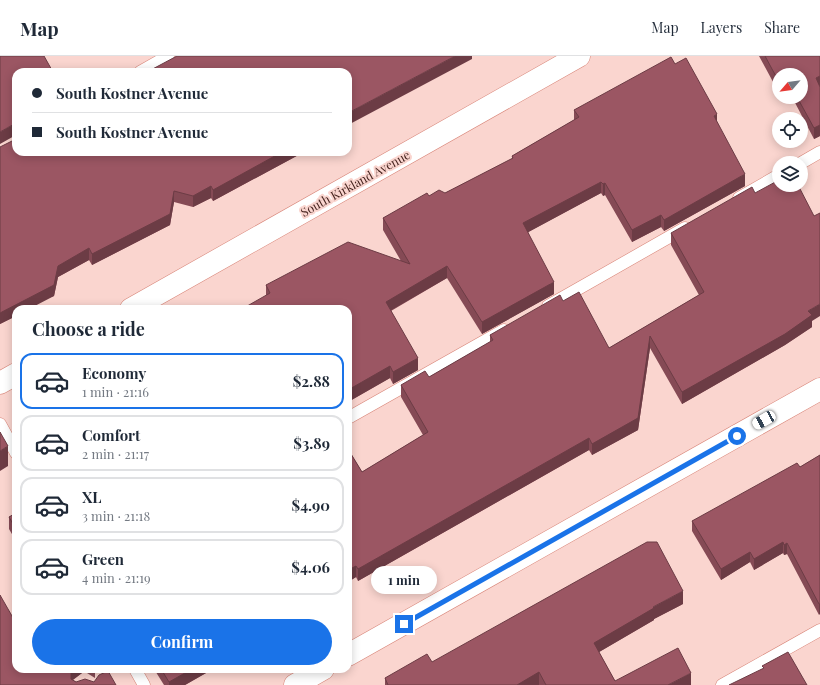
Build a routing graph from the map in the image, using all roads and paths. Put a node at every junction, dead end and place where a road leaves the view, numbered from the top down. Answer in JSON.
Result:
{"nodes":[{"id":1,"x":168,"y":56,"type":"edge"},
{"id":2,"x":579,"y":56,"type":"edge"},
{"id":3,"x":147,"y":68,"type":"edge"},
{"id":4,"x":820,"y":152,"type":"edge"},
{"id":5,"x":808,"y":159,"type":"edge"},
{"id":6,"x":772,"y":179,"type":"edge"},
{"id":7,"x":730,"y":203,"type":"edge"},
{"id":8,"x":696,"y":222,"type":"edge"},
{"id":9,"x":138,"y":305,"type":"edge"},
{"id":10,"x":536,"y":312,"type":"edge"},
{"id":11,"x":515,"y":324,"type":"edge"},
{"id":12,"x":12,"y":376,"type":"edge"},
{"id":13,"x":0,"y":383,"type":"edge"},
{"id":14,"x":820,"y":389,"type":"edge"},
{"id":15,"x":352,"y":416,"type":"edge"},
{"id":16,"x":0,"y":424,"type":"edge"},
{"id":17,"x":12,"y":446,"type":"edge"},
{"id":18,"x":820,"y":630,"type":"edge"},
{"id":19,"x":352,"y":653,"type":"edge"},
{"id":20,"x":137,"y":673,"type":"edge"},
{"id":21,"x":316,"y":673,"type":"edge"},
{"id":22,"x":144,"y":685,"type":"edge"},
{"id":23,"x":295,"y":685,"type":"edge"},
{"id":24,"x":722,"y":685,"type":"edge"}],
"edges":[{"from":1,"to":3,"type":"lane"},
{"from":2,"to":9,"type":"street","name":"South Kirkland Avenue"},
{"from":4,"to":5,"type":"lane"},
{"from":6,"to":7,"type":"lane"},
{"from":8,"to":10,"type":"lane"},
{"from":11,"to":15,"type":"lane"},
{"from":12,"to":13,"type":"street"},
{"from":14,"to":19,"type":"street"},
{"from":16,"to":17,"type":"lane"},
{"from":18,"to":24,"type":"lane"},
{"from":20,"to":22,"type":"lane"},
{"from":21,"to":23,"type":"street"}]}
